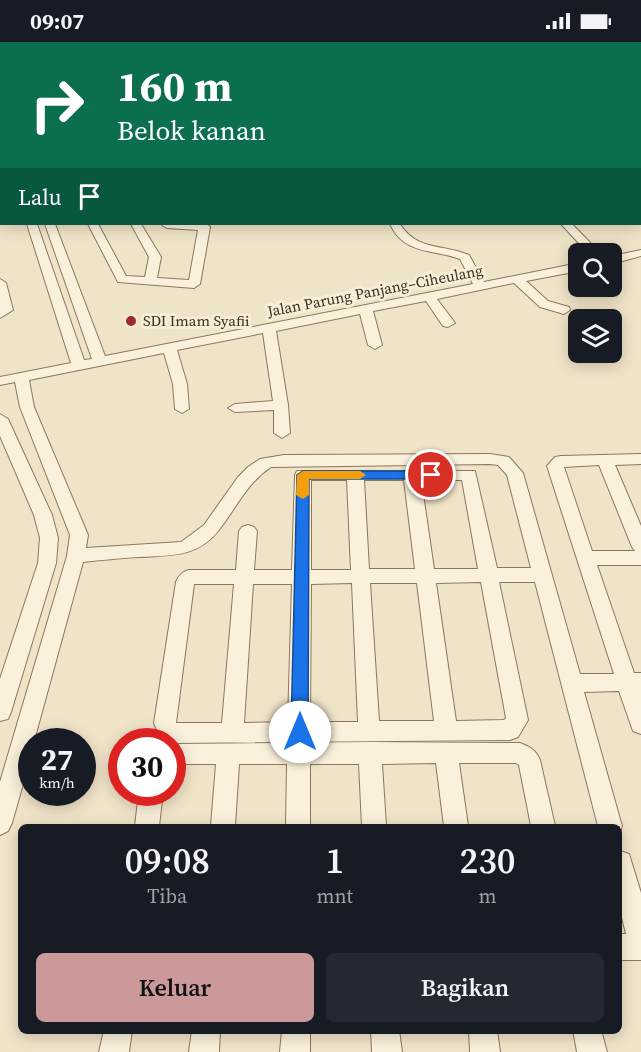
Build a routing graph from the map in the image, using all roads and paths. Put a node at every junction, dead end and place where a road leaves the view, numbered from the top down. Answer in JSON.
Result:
{"nodes":[{"id":1,"x":32,"y":225,"type":"edge"},
{"id":2,"x":50,"y":225,"type":"edge"},
{"id":3,"x":94,"y":225,"type":"edge"},
{"id":4,"x":138,"y":225,"type":"edge"},
{"id":5,"x":395,"y":225,"type":"edge"},
{"id":6,"x":567,"y":225,"type":"edge"},
{"id":7,"x":163,"y":238,"type":"edge"},
{"id":8,"x":585,"y":243,"type":"edge"},
{"id":9,"x":641,"y":253,"type":"edge"},
{"id":10,"x":622,"y":258,"type":"edge"},
{"id":11,"x":568,"y":269,"type":"edge"},
{"id":12,"x":151,"y":279,"type":"junction"},
{"id":13,"x":516,"y":279,"type":"junction"},
{"id":14,"x":481,"y":287,"type":"junction"},
{"id":15,"x":1,"y":289,"type":"edge"},
{"id":16,"x":430,"y":297,"type":"junction"},
{"id":17,"x":564,"y":310,"type":"dead end"},
{"id":18,"x":366,"y":311,"type":"junction"},
{"id":19,"x":0,"y":314,"type":"edge"},
{"id":20,"x":448,"y":323,"type":"dead end"},
{"id":21,"x":269,"y":329,"type":"junction"},
{"id":22,"x":375,"y":345,"type":"dead end"},
{"id":23,"x":170,"y":349,"type":"junction"},
{"id":24,"x":100,"y":361,"type":"junction"},
{"id":25,"x":78,"y":364,"type":"junction"},
{"id":26,"x":21,"y":376,"type":"junction"},
{"id":27,"x":0,"y":381,"type":"edge"},
{"id":28,"x":281,"y":405,"type":"junction"},
{"id":29,"x":235,"y":408,"type":"dead end"},
{"id":30,"x":182,"y":409,"type":"dead end"},
{"id":31,"x":0,"y":419,"type":"edge"},
{"id":32,"x":282,"y":433,"type":"dead end"},
{"id":33,"x":605,"y":459,"type":"junction"},
{"id":34,"x":641,"y":459,"type":"edge"},
{"id":35,"x":355,"y":475,"type":"junction"},
{"id":36,"x":412,"y":475,"type":"junction"},
{"id":37,"x":248,"y":531,"type":"dead end"},
{"id":38,"x":641,"y":548,"type":"edge"},
{"id":39,"x":76,"y":556,"type":"junction"},
{"id":40,"x":585,"y":558,"type":"junction"},
{"id":41,"x":641,"y":558,"type":"edge"},
{"id":42,"x":541,"y":575,"type":"junction"},
{"id":43,"x":361,"y":576,"type":"junction"},
{"id":44,"x":426,"y":576,"type":"junction"},
{"id":45,"x":489,"y":576,"type":"junction"},
{"id":46,"x":244,"y":577,"type":"junction"},
{"id":47,"x":302,"y":577,"type":"junction"},
{"id":48,"x":634,"y":682,"type":"edge"},
{"id":49,"x":571,"y":683,"type":"junction"},
{"id":50,"x":0,"y":712,"type":"edge"},
{"id":51,"x":641,"y":724,"type":"edge"},
{"id":52,"x":299,"y":742,"type":"junction"},
{"id":53,"x":369,"y":742,"type":"junction"},
{"id":54,"x":446,"y":742,"type":"junction"},
{"id":55,"x":230,"y":743,"type":"junction"},
{"id":56,"x":186,"y":751,"type":"edge"},
{"id":57,"x":149,"y":806,"type":"edge"},
{"id":58,"x":0,"y":823,"type":"edge"},
{"id":59,"x":147,"y":824,"type":"edge"},
{"id":60,"x":223,"y":824,"type":"edge"},
{"id":61,"x":298,"y":824,"type":"edge"},
{"id":62,"x":374,"y":824,"type":"edge"},
{"id":63,"x":456,"y":824,"type":"edge"},
{"id":64,"x":543,"y":824,"type":"edge"},
{"id":65,"x":609,"y":824,"type":"edge"},
{"id":66,"x":622,"y":870,"type":"edge"},
{"id":67,"x":641,"y":941,"type":"edge"},
{"id":68,"x":622,"y":947,"type":"edge"},
{"id":69,"x":641,"y":947,"type":"edge"},
{"id":70,"x":116,"y":1034,"type":"edge"},
{"id":71,"x":206,"y":1034,"type":"edge"},
{"id":72,"x":296,"y":1034,"type":"edge"},
{"id":73,"x":385,"y":1034,"type":"edge"},
{"id":74,"x":483,"y":1034,"type":"edge"},
{"id":75,"x":588,"y":1034,"type":"edge"},
{"id":76,"x":114,"y":1052,"type":"edge"},
{"id":77,"x":204,"y":1052,"type":"edge"},
{"id":78,"x":295,"y":1052,"type":"edge"},
{"id":79,"x":387,"y":1052,"type":"edge"},
{"id":80,"x":485,"y":1052,"type":"edge"},
{"id":81,"x":592,"y":1052,"type":"edge"}],
"edges":[{"from":1,"to":25,"type":"street"},
{"from":2,"to":24,"type":"street"},
{"from":3,"to":12,"type":"street"},
{"from":4,"to":7,"type":"street"},
{"from":5,"to":14,"type":"street"},
{"from":6,"to":8,"type":"street"},
{"from":7,"to":12,"type":"street"},
{"from":7,"to":12,"type":"street"},
{"from":9,"to":10,"type":"street"},
{"from":11,"to":13,"type":"street","name":"Jalan Parung Panjang–Ciheulang"},
{"from":13,"to":14,"type":"street","name":"Jalan Parung Panjang–Ciheulang"},
{"from":13,"to":17,"type":"street"},
{"from":14,"to":16,"type":"street","name":"Jalan Parung Panjang–Ciheulang"},
{"from":15,"to":19,"type":"street"},
{"from":16,"to":18,"type":"street","name":"Jalan Parung Panjang–Ciheulang"},
{"from":16,"to":20,"type":"street"},
{"from":18,"to":21,"type":"street","name":"Jalan Parung Panjang–Ciheulang"},
{"from":18,"to":22,"type":"street"},
{"from":21,"to":23,"type":"street","name":"Jalan Parung Panjang–Ciheulang"},
{"from":21,"to":28,"type":"street"},
{"from":23,"to":24,"type":"street","name":"Jalan Parung Panjang–Ciheulang"},
{"from":23,"to":30,"type":"street"},
{"from":24,"to":25,"type":"street","name":"Jalan Parung Panjang–Ciheulang"},
{"from":25,"to":26,"type":"street","name":"Jalan Parung Panjang–Ciheulang"},
{"from":26,"to":27,"type":"street","name":"Jalan Parung Panjang–Ciheulang"},
{"from":26,"to":39,"type":"street"},
{"from":28,"to":29,"type":"street"},
{"from":28,"to":32,"type":"street"},
{"from":31,"to":50,"type":"street"},
{"from":33,"to":34,"type":"street"},
{"from":33,"to":38,"type":"street"},
{"from":33,"to":40,"type":"street"},
{"from":35,"to":36,"type":"street"},
{"from":35,"to":43,"type":"street"},
{"from":35,"to":47,"type":"street"},
{"from":36,"to":44,"type":"street"},
{"from":36,"to":45,"type":"street"},
{"from":37,"to":46,"type":"street"},
{"from":39,"to":42,"type":"street"},
{"from":39,"to":58,"type":"street"},
{"from":40,"to":41,"type":"street"},
{"from":40,"to":48,"type":"street"},
{"from":42,"to":45,"type":"street"},
{"from":42,"to":49,"type":"street"},
{"from":43,"to":44,"type":"street"},
{"from":43,"to":47,"type":"street"},
{"from":43,"to":53,"type":"street"},
{"from":44,"to":45,"type":"street"},
{"from":44,"to":54,"type":"street"},
{"from":45,"to":54,"type":"street"},
{"from":46,"to":47,"type":"street"},
{"from":46,"to":55,"type":"street"},
{"from":46,"to":55,"type":"street"},
{"from":47,"to":52,"type":"street"},
{"from":48,"to":49,"type":"street"},
{"from":48,"to":51,"type":"street"},
{"from":49,"to":65,"type":"street"},
{"from":52,"to":53,"type":"street"},
{"from":52,"to":55,"type":"street"},
{"from":52,"to":61,"type":"street"},
{"from":53,"to":54,"type":"street"},
{"from":53,"to":62,"type":"street"},
{"from":54,"to":63,"type":"street"},
{"from":54,"to":64,"type":"street"},
{"from":55,"to":56,"type":"street"},
{"from":55,"to":60,"type":"street"},
{"from":57,"to":59,"type":"street"},
{"from":66,"to":67,"type":"street"},
{"from":68,"to":69,"type":"street"},
{"from":70,"to":76,"type":"street"},
{"from":71,"to":77,"type":"street"},
{"from":72,"to":78,"type":"street"},
{"from":73,"to":79,"type":"street"},
{"from":74,"to":80,"type":"street"},
{"from":75,"to":81,"type":"street"}]}
